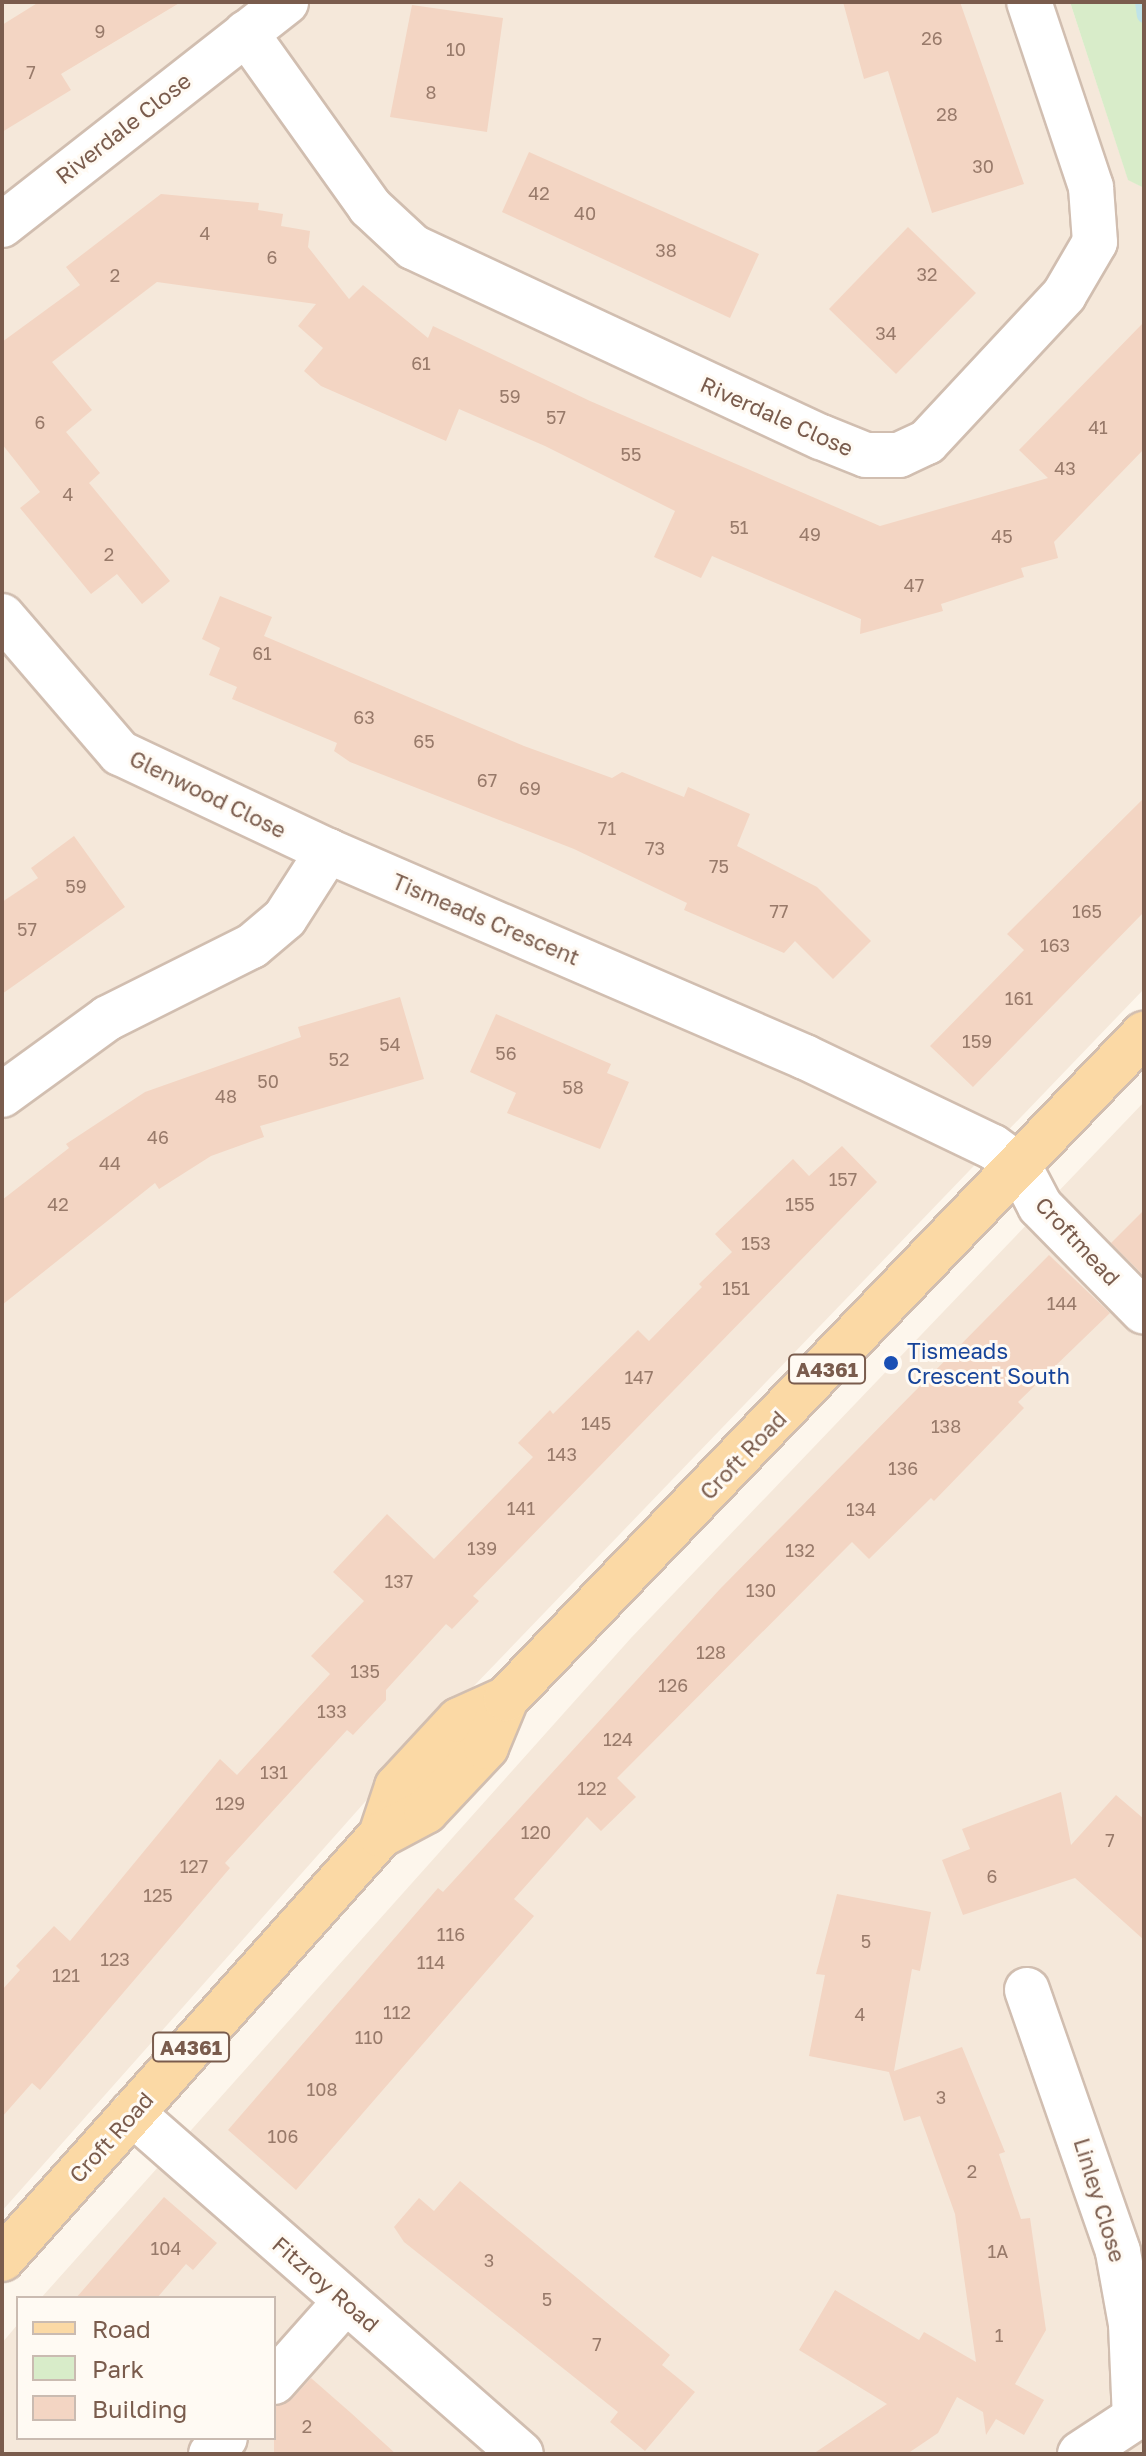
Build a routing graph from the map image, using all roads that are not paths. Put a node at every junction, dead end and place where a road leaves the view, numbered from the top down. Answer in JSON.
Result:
{"nodes":[{"id":1,"x":286,"y":2,"type":"edge"},
{"id":2,"x":1029,"y":2,"type":"edge"},
{"id":3,"x":246,"y":33,"type":"junction"},
{"id":4,"x":2,"y":225,"type":"edge"},
{"id":5,"x":2,"y":616,"type":"edge"},
{"id":6,"x":328,"y":851,"type":"junction"},
{"id":7,"x":1144,"y":1034,"type":"edge"},
{"id":8,"x":2,"y":1095,"type":"edge"},
{"id":9,"x":1019,"y":1166,"type":"junction"},
{"id":10,"x":1144,"y":1312,"type":"edge"},
{"id":11,"x":1027,"y":1990,"type":"dead end"},
{"id":12,"x":132,"y":2113,"type":"junction"},
{"id":13,"x":2,"y":2259,"type":"edge"},
{"id":14,"x":346,"y":2301,"type":"junction"},
{"id":15,"x":276,"y":2380,"type":"edge"},
{"id":16,"x":1140,"y":2415,"type":"edge"},
{"id":17,"x":521,"y":2454,"type":"edge"},
{"id":18,"x":1080,"y":2454,"type":"edge"}],
"edges":[{"from":1,"to":3,"type":"street","name":"Riverdale Close"},
{"from":2,"to":3,"type":"street","name":"Riverdale Close"},
{"from":3,"to":4,"type":"street","name":"Riverdale Close"},
{"from":5,"to":6,"type":"street","name":"Glenwood Close"},
{"from":6,"to":8,"type":"street"},
{"from":6,"to":9,"type":"street","name":"Tismeads Crescent"},
{"from":7,"to":9,"type":"main road","name":"Croft Road","number":"A4361"},
{"from":9,"to":10,"type":"street","name":"Croftmead"},
{"from":9,"to":12,"type":"main road","name":"Croft Road","number":"A4361"},
{"from":11,"to":16,"type":"street","name":"Linley Close"},
{"from":12,"to":13,"type":"main road","name":"Croft Road","number":"A4361"},
{"from":12,"to":14,"type":"street","name":"Fitzroy Road"},
{"from":14,"to":15,"type":"street"},
{"from":14,"to":17,"type":"street","name":"Fitzroy Road"},
{"from":16,"to":18,"type":"street"}]}
